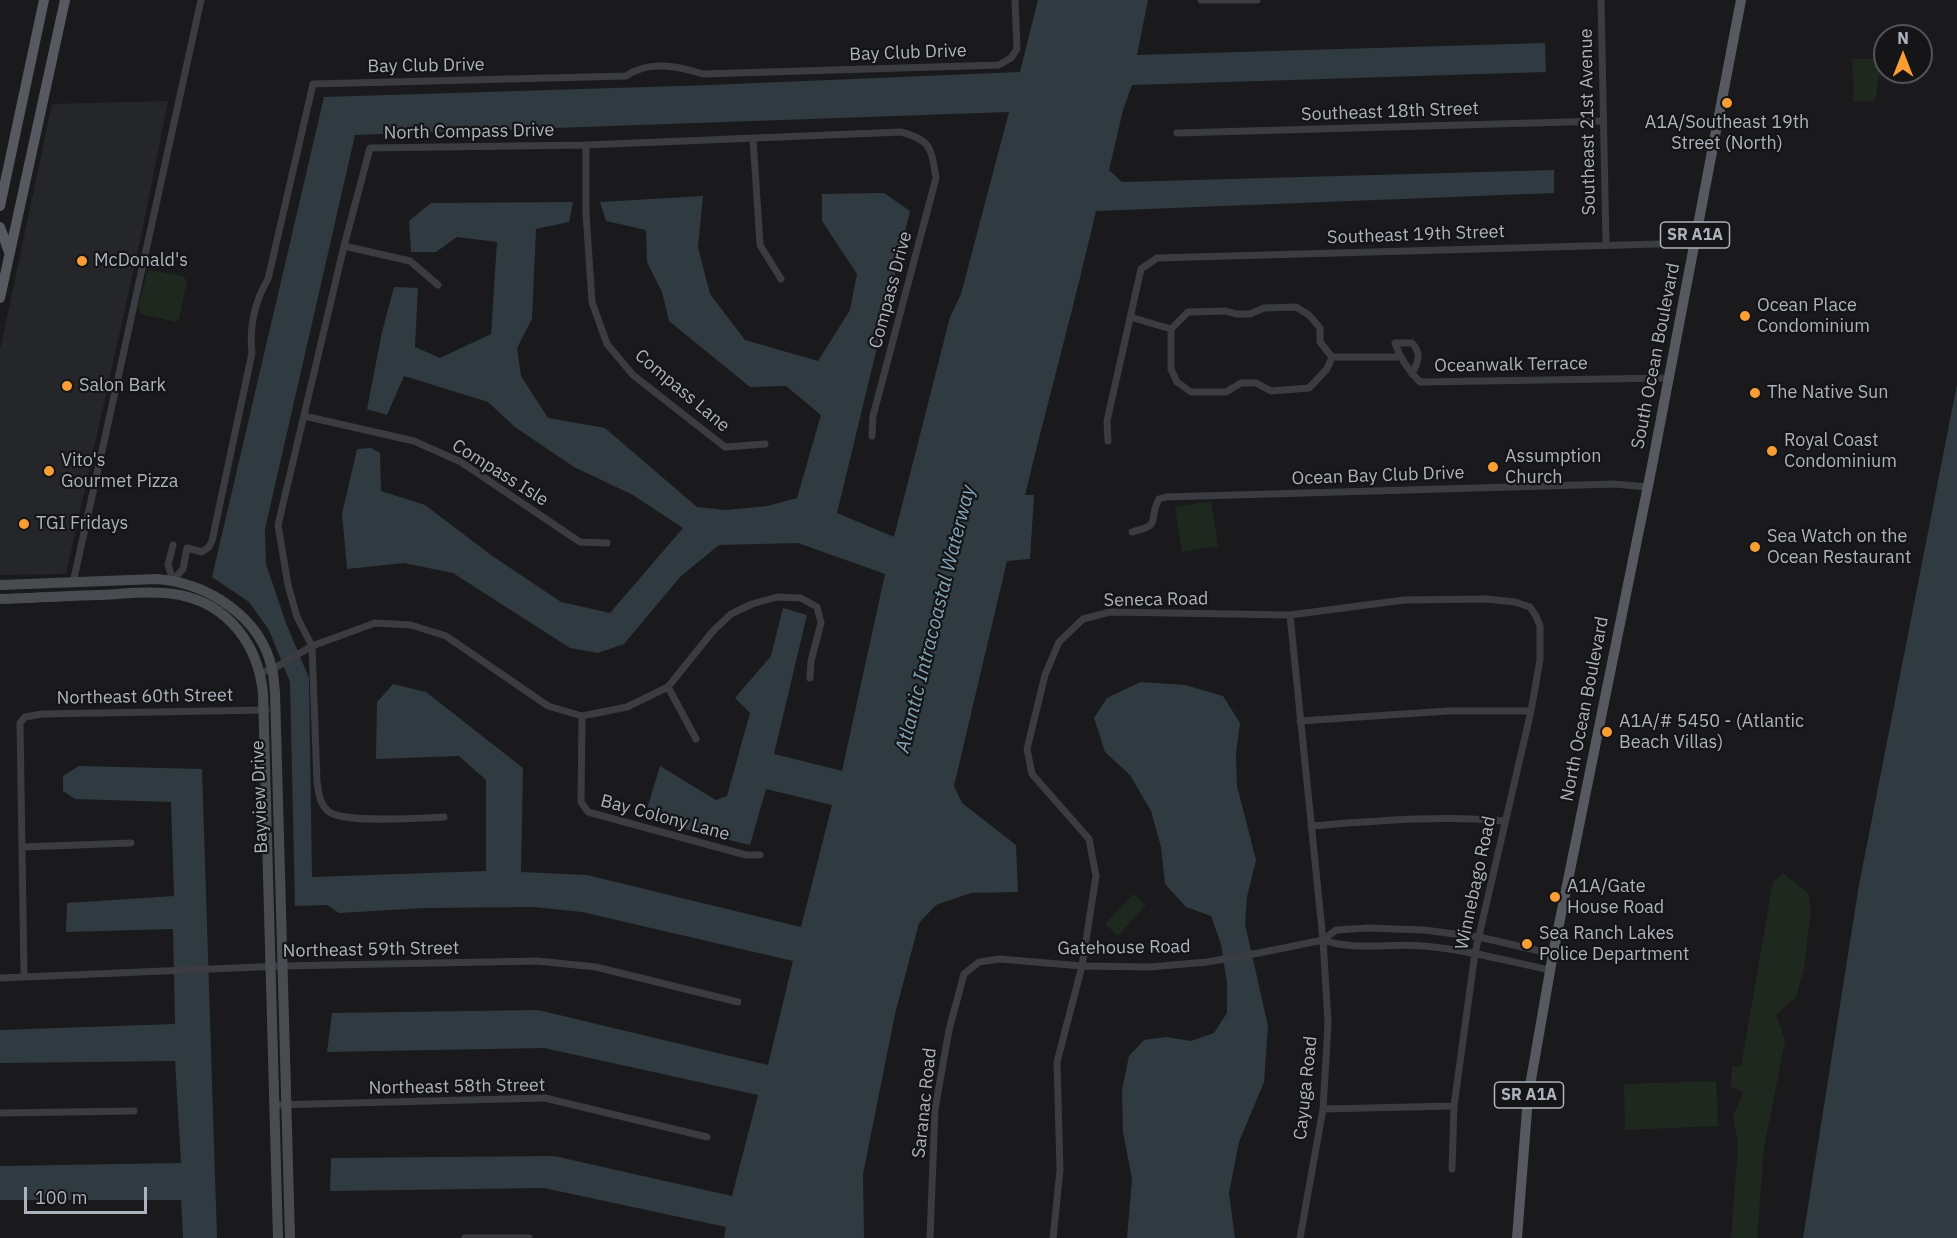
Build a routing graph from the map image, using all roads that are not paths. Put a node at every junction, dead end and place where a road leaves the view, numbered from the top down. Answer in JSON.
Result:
{"nodes":[{"id":1,"x":44,"y":0,"type":"edge"},
{"id":2,"x":65,"y":0,"type":"edge"},
{"id":3,"x":201,"y":0,"type":"edge"},
{"id":4,"x":1015,"y":0,"type":"edge"},
{"id":5,"x":1257,"y":0,"type":"edge"},
{"id":6,"x":1601,"y":0,"type":"edge"},
{"id":7,"x":1741,"y":0,"type":"edge"},
{"id":8,"x":1201,"y":1,"type":"edge"},
{"id":9,"x":1603,"y":121,"type":"junction"},
{"id":10,"x":1177,"y":133,"type":"dead end"},
{"id":11,"x":753,"y":138,"type":"junction"},
{"id":12,"x":586,"y":145,"type":"junction"},
{"id":13,"x":932,"y":152,"type":"joint"},
{"id":14,"x":0,"y":208,"type":"edge"},
{"id":15,"x":0,"y":227,"type":"edge"},
{"id":16,"x":15,"y":233,"type":"junction"},
{"id":17,"x":1694,"y":243,"type":"junction"},
{"id":18,"x":1606,"y":244,"type":"junction"},
{"id":19,"x":344,"y":246,"type":"junction"},
{"id":20,"x":10,"y":255,"type":"junction"},
{"id":21,"x":781,"y":279,"type":"dead end"},
{"id":22,"x":438,"y":285,"type":"dead end"},
{"id":23,"x":0,"y":298,"type":"edge"},
{"id":24,"x":1130,"y":317,"type":"junction"},
{"id":25,"x":1171,"y":329,"type":"junction"},
{"id":26,"x":1332,"y":357,"type":"junction"},
{"id":27,"x":1400,"y":357,"type":"junction"},
{"id":28,"x":1412,"y":374,"type":"junction"},
{"id":29,"x":1667,"y":378,"type":"junction"},
{"id":30,"x":304,"y":416,"type":"junction"},
{"id":31,"x":872,"y":436,"type":"dead end"},
{"id":32,"x":1108,"y":441,"type":"dead end"},
{"id":33,"x":765,"y":444,"type":"dead end"},
{"id":34,"x":1651,"y":471,"type":"joint"},
{"id":35,"x":1647,"y":487,"type":"junction"},
{"id":36,"x":1132,"y":532,"type":"dead end"},
{"id":37,"x":607,"y":543,"type":"dead end"},
{"id":38,"x":173,"y":545,"type":"dead end"},
{"id":39,"x":173,"y":580,"type":"junction"},
{"id":40,"x":73,"y":583,"type":"junction"},
{"id":41,"x":0,"y":585,"type":"edge"},
{"id":42,"x":169,"y":594,"type":"junction"},
{"id":43,"x":0,"y":599,"type":"edge"},
{"id":44,"x":1530,"y":607,"type":"joint"},
{"id":45,"x":1290,"y":615,"type":"junction"},
{"id":46,"x":312,"y":646,"type":"junction"},
{"id":47,"x":276,"y":667,"type":"junction"},
{"id":48,"x":261,"y":673,"type":"junction"},
{"id":49,"x":810,"y":678,"type":"dead end"},
{"id":50,"x":668,"y":687,"type":"junction"},
{"id":51,"x":268,"y":710,"type":"junction"},
{"id":52,"x":1531,"y":711,"type":"junction"},
{"id":53,"x":582,"y":716,"type":"junction"},
{"id":54,"x":1300,"y":721,"type":"junction"},
{"id":55,"x":696,"y":739,"type":"dead end"},
{"id":56,"x":264,"y":768,"type":"junction"},
{"id":57,"x":276,"y":768,"type":"junction"},
{"id":58,"x":444,"y":818,"type":"dead end"},
{"id":59,"x":1504,"y":821,"type":"junction"},
{"id":60,"x":1311,"y":826,"type":"junction"},
{"id":61,"x":272,"y":836,"type":"junction"},
{"id":62,"x":131,"y":843,"type":"dead end"},
{"id":63,"x":23,"y":848,"type":"junction"},
{"id":64,"x":760,"y":855,"type":"dead end"},
{"id":65,"x":280,"y":902,"type":"junction"},
{"id":66,"x":268,"y":903,"type":"junction"},
{"id":67,"x":1479,"y":937,"type":"junction"},
{"id":68,"x":1323,"y":940,"type":"junction"},
{"id":69,"x":1476,"y":953,"type":"junction"},
{"id":70,"x":1553,"y":954,"type":"junction"},
{"id":71,"x":282,"y":966,"type":"junction"},
{"id":72,"x":1082,"y":966,"type":"junction"},
{"id":73,"x":270,"y":967,"type":"junction"},
{"id":74,"x":1550,"y":970,"type":"junction"},
{"id":75,"x":964,"y":974,"type":"joint"},
{"id":76,"x":24,"y":976,"type":"junction"},
{"id":77,"x":0,"y":978,"type":"edge"},
{"id":78,"x":738,"y":1002,"type":"dead end"},
{"id":79,"x":278,"y":1032,"type":"junction"},
{"id":80,"x":286,"y":1104,"type":"junction"},
{"id":81,"x":274,"y":1105,"type":"junction"},
{"id":82,"x":1454,"y":1106,"type":"junction"},
{"id":83,"x":1323,"y":1109,"type":"junction"},
{"id":84,"x":134,"y":1111,"type":"dead end"},
{"id":85,"x":0,"y":1113,"type":"edge"},
{"id":86,"x":707,"y":1137,"type":"dead end"},
{"id":87,"x":276,"y":1165,"type":"junction"},
{"id":88,"x":288,"y":1165,"type":"junction"},
{"id":89,"x":1452,"y":1169,"type":"dead end"},
{"id":90,"x":278,"y":1238,"type":"edge"},
{"id":91,"x":290,"y":1238,"type":"edge"},
{"id":92,"x":465,"y":1238,"type":"edge"},
{"id":93,"x":529,"y":1238,"type":"edge"},
{"id":94,"x":930,"y":1238,"type":"edge"},
{"id":95,"x":1053,"y":1238,"type":"edge"},
{"id":96,"x":1300,"y":1238,"type":"edge"},
{"id":97,"x":1517,"y":1238,"type":"edge"}],
"edges":[{"from":1,"to":14,"type":"main road"},
{"from":2,"to":16,"type":"main road"},
{"from":3,"to":40,"type":"street"},
{"from":4,"to":39,"type":"street","name":"Bay Club Drive"},
{"from":5,"to":8,"type":"street"},
{"from":6,"to":9,"type":"street","name":"Southeast 21st Avenue"},
{"from":7,"to":17,"type":"main road","name":"South Ocean Boulevard","number":"SR A1A"},
{"from":9,"to":10,"type":"street","name":"Southeast 18th Street"},
{"from":9,"to":18,"type":"street","name":"Southeast 21st Avenue"},
{"from":11,"to":12,"type":"street","name":"North Compass Drive"},
{"from":11,"to":13,"type":"street","name":"North Compass Drive"},
{"from":11,"to":21,"type":"street"},
{"from":12,"to":19,"type":"street","name":"North Compass Drive"},
{"from":12,"to":33,"type":"street","name":"Compass Lane"},
{"from":13,"to":31,"type":"street","name":"Compass Drive"},
{"from":14,"to":16,"type":"main road"},
{"from":15,"to":20,"type":"main road"},
{"from":16,"to":20,"type":"main road"},
{"from":17,"to":18,"type":"street","name":"Southeast 19th Street"},
{"from":17,"to":29,"type":"main road","name":"South Ocean Boulevard","number":"SR A1A"},
{"from":18,"to":24,"type":"street","name":"Southeast 19th Street"},
{"from":19,"to":22,"type":"street"},
{"from":19,"to":30,"type":"street","name":"North Compass Drive"},
{"from":20,"to":23,"type":"main road"},
{"from":24,"to":25,"type":"street"},
{"from":24,"to":32,"type":"street"},
{"from":25,"to":26,"type":"street"},
{"from":25,"to":26,"type":"street"},
{"from":26,"to":27,"type":"street"},
{"from":27,"to":28,"type":"street","name":"Oceanwalk Terrace"},
{"from":27,"to":28,"type":"street","name":"Oceanwalk Terrace"},
{"from":28,"to":29,"type":"street","name":"Oceanwalk Terrace"},
{"from":29,"to":34,"type":"main road","name":"South Ocean Boulevard","number":"SR A1A"},
{"from":30,"to":37,"type":"street","name":"Compass Isle"},
{"from":30,"to":46,"type":"street","name":"North Compass Drive"},
{"from":34,"to":35,"type":"main road","name":"North Ocean Boulevard","number":"SR A1A"},
{"from":35,"to":36,"type":"street","name":"Ocean Bay Club Drive"},
{"from":35,"to":70,"type":"main road","name":"North Ocean Boulevard","number":"SR A1A"},
{"from":38,"to":39,"type":"street","name":"Bay Club Drive"},
{"from":39,"to":40,"type":"street","name":"Bayview Drive"},
{"from":39,"to":42,"type":"street","name":"Bay Club Drive"},
{"from":39,"to":47,"type":"street","name":"Bayview Drive"},
{"from":40,"to":41,"type":"street","name":"Bayview Drive"},
{"from":42,"to":43,"type":"street","name":"Bayview Drive"},
{"from":42,"to":48,"type":"street","name":"Bayview Drive"},
{"from":44,"to":45,"type":"street","name":"Seneca Road"},
{"from":44,"to":52,"type":"street","name":"Winnebago Road"},
{"from":45,"to":54,"type":"street"},
{"from":45,"to":72,"type":"street","name":"Seneca Road"},
{"from":46,"to":47,"type":"street"},
{"from":46,"to":53,"type":"street"},
{"from":46,"to":58,"type":"street"},
{"from":47,"to":48,"type":"street"},
{"from":47,"to":51,"type":"street","name":"Bayview Drive"},
{"from":48,"to":51,"type":"street","name":"Bayview Drive"},
{"from":49,"to":50,"type":"street"},
{"from":50,"to":53,"type":"street"},
{"from":50,"to":55,"type":"street"},
{"from":51,"to":56,"type":"street","name":"Bayview Drive"},
{"from":51,"to":57,"type":"street","name":"Bayview Drive"},
{"from":51,"to":63,"type":"street","name":"Northeast 60th Street"},
{"from":52,"to":54,"type":"street"},
{"from":52,"to":59,"type":"street","name":"Winnebago Road"},
{"from":53,"to":64,"type":"street","name":"Bay Colony Lane"},
{"from":54,"to":60,"type":"street"},
{"from":56,"to":57,"type":"street"},
{"from":56,"to":61,"type":"street","name":"Bayview Drive"},
{"from":57,"to":61,"type":"street","name":"Bayview Drive"},
{"from":59,"to":60,"type":"street"},
{"from":59,"to":67,"type":"street","name":"Winnebago Road"},
{"from":60,"to":68,"type":"street"},
{"from":61,"to":65,"type":"street","name":"Bayview Drive"},
{"from":61,"to":66,"type":"street","name":"Bayview Drive"},
{"from":62,"to":63,"type":"street"},
{"from":63,"to":76,"type":"street"},
{"from":65,"to":66,"type":"street"},
{"from":65,"to":71,"type":"street","name":"Bayview Drive"},
{"from":66,"to":73,"type":"street","name":"Bayview Drive"},
{"from":67,"to":68,"type":"street","name":"Gatehouse Road"},
{"from":67,"to":69,"type":"street","name":"Winnebago Road"},
{"from":67,"to":70,"type":"street","name":"Gatehouse Road"},
{"from":68,"to":69,"type":"street","name":"Gatehouse Road"},
{"from":68,"to":72,"type":"street","name":"Gatehouse Road"},
{"from":68,"to":83,"type":"street","name":"Cayuga Road"},
{"from":69,"to":74,"type":"street","name":"Gatehouse Road"},
{"from":69,"to":82,"type":"street","name":"Winnebago Road"},
{"from":70,"to":74,"type":"main road","number":"SR A1A"},
{"from":71,"to":73,"type":"street","name":"Northeast 59th Street"},
{"from":71,"to":78,"type":"street","name":"Northeast 59th Street"},
{"from":71,"to":79,"type":"street","name":"Bayview Drive"},
{"from":72,"to":75,"type":"street","name":"Gatehouse Road"},
{"from":72,"to":95,"type":"street"},
{"from":73,"to":76,"type":"street","name":"Northeast 59th Street"},
{"from":73,"to":79,"type":"street","name":"Bayview Drive"},
{"from":74,"to":97,"type":"main road","number":"SR A1A"},
{"from":75,"to":94,"type":"street","name":"Saranac Road"},
{"from":76,"to":77,"type":"street","name":"Northeast 59th Street"},
{"from":79,"to":80,"type":"street","name":"Bayview Drive"},
{"from":79,"to":81,"type":"street","name":"Bayview Drive"},
{"from":80,"to":81,"type":"street","name":"Northeast 58th Street"},
{"from":80,"to":86,"type":"street","name":"Northeast 58th Street"},
{"from":80,"to":88,"type":"street","name":"Bayview Drive"},
{"from":81,"to":87,"type":"street","name":"Bayview Drive"},
{"from":82,"to":83,"type":"street"},
{"from":82,"to":89,"type":"street","name":"Winnebago Road"},
{"from":83,"to":96,"type":"street","name":"Cayuga Road"},
{"from":84,"to":85,"type":"street"},
{"from":87,"to":88,"type":"street"},
{"from":87,"to":90,"type":"street","name":"Bayview Drive"},
{"from":88,"to":91,"type":"street","name":"Bayview Drive"},
{"from":92,"to":93,"type":"street"}]}
